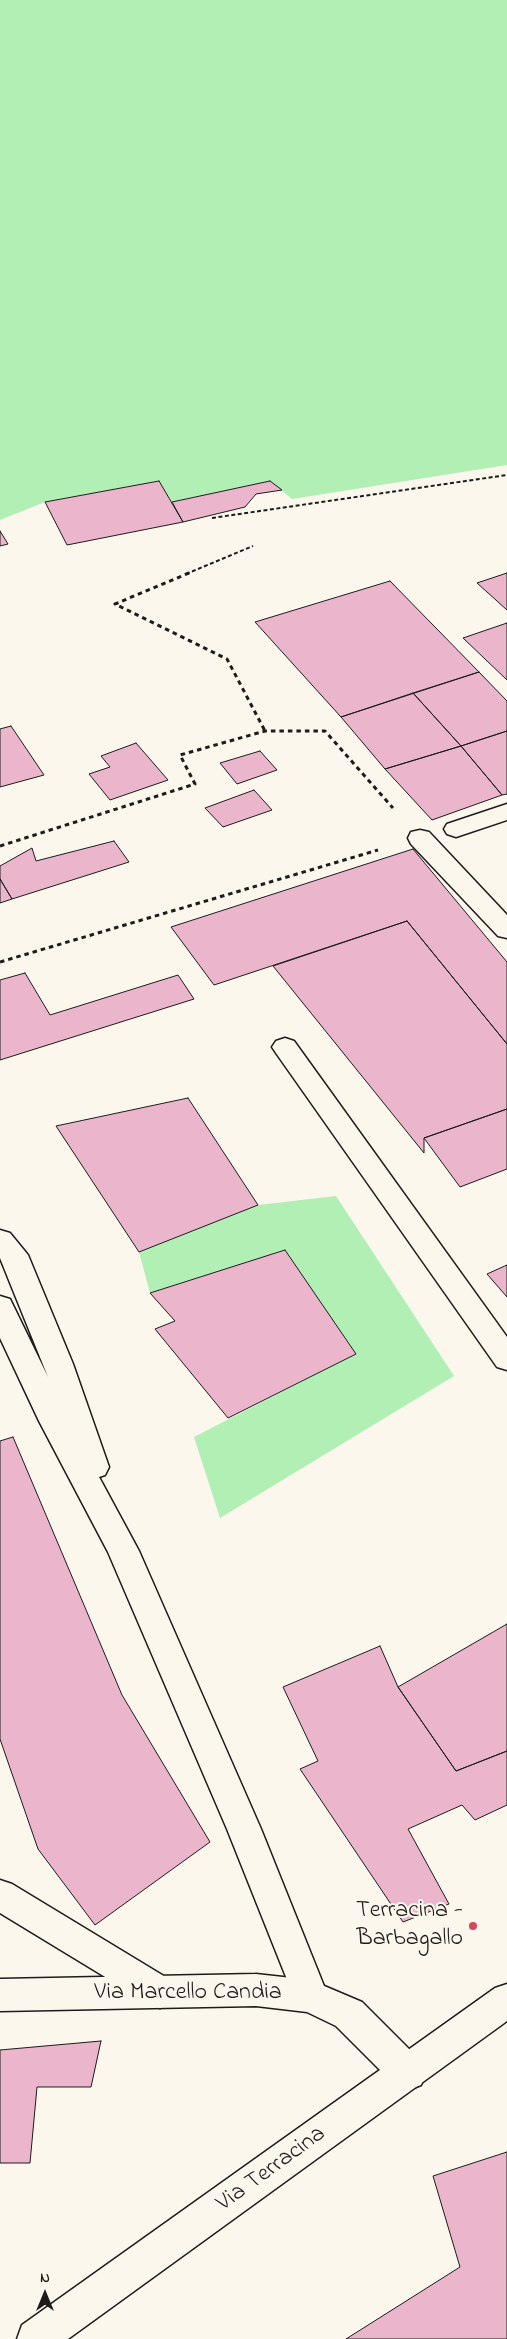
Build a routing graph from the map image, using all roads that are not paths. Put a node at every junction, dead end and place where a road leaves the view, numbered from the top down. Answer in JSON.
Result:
{"nodes":[{"id":1,"x":507,"y":812,"type":"edge"},
{"id":2,"x":456,"y":829,"type":"dead end"},
{"id":3,"x":420,"y":838,"type":"road end"},
{"id":4,"x":507,"y":930,"type":"edge"},
{"id":5,"x":285,"y":1047,"type":"dead end"},
{"id":6,"x":0,"y":1240,"type":"edge"},
{"id":7,"x":0,"y":1307,"type":"edge"},
{"id":8,"x":507,"y":1360,"type":"edge"},
{"id":9,"x":123,"y":1551,"type":"junction"},
{"id":10,"x":0,"y":1895,"type":"edge"},
{"id":11,"x":160,"y":1992,"type":"junction"},
{"id":12,"x":0,"y":1995,"type":"edge"},
{"id":13,"x":310,"y":1996,"type":"junction"},
{"id":14,"x":507,"y":2000,"type":"edge"},
{"id":15,"x":408,"y":2073,"type":"junction"},
{"id":16,"x":36,"y":2339,"type":"edge"}],
"edges":[{"from":1,"to":2,"type":"main road"},
{"from":3,"to":4,"type":"main road"},
{"from":5,"to":8,"type":"main road"},
{"from":6,"to":9,"type":"main road"},
{"from":7,"to":9,"type":"main road"},
{"from":9,"to":13,"type":"main road"},
{"from":10,"to":11,"type":"main road"},
{"from":11,"to":12,"type":"main road","name":"Via Marcello Candia"},
{"from":11,"to":13,"type":"main road","name":"Via Marcello Candia"},
{"from":13,"to":15,"type":"main road","name":"Via Marcello Candia"},
{"from":14,"to":15,"type":"main road","name":"Via Terracina"},
{"from":15,"to":16,"type":"main road","name":"Via Terracina"}]}
